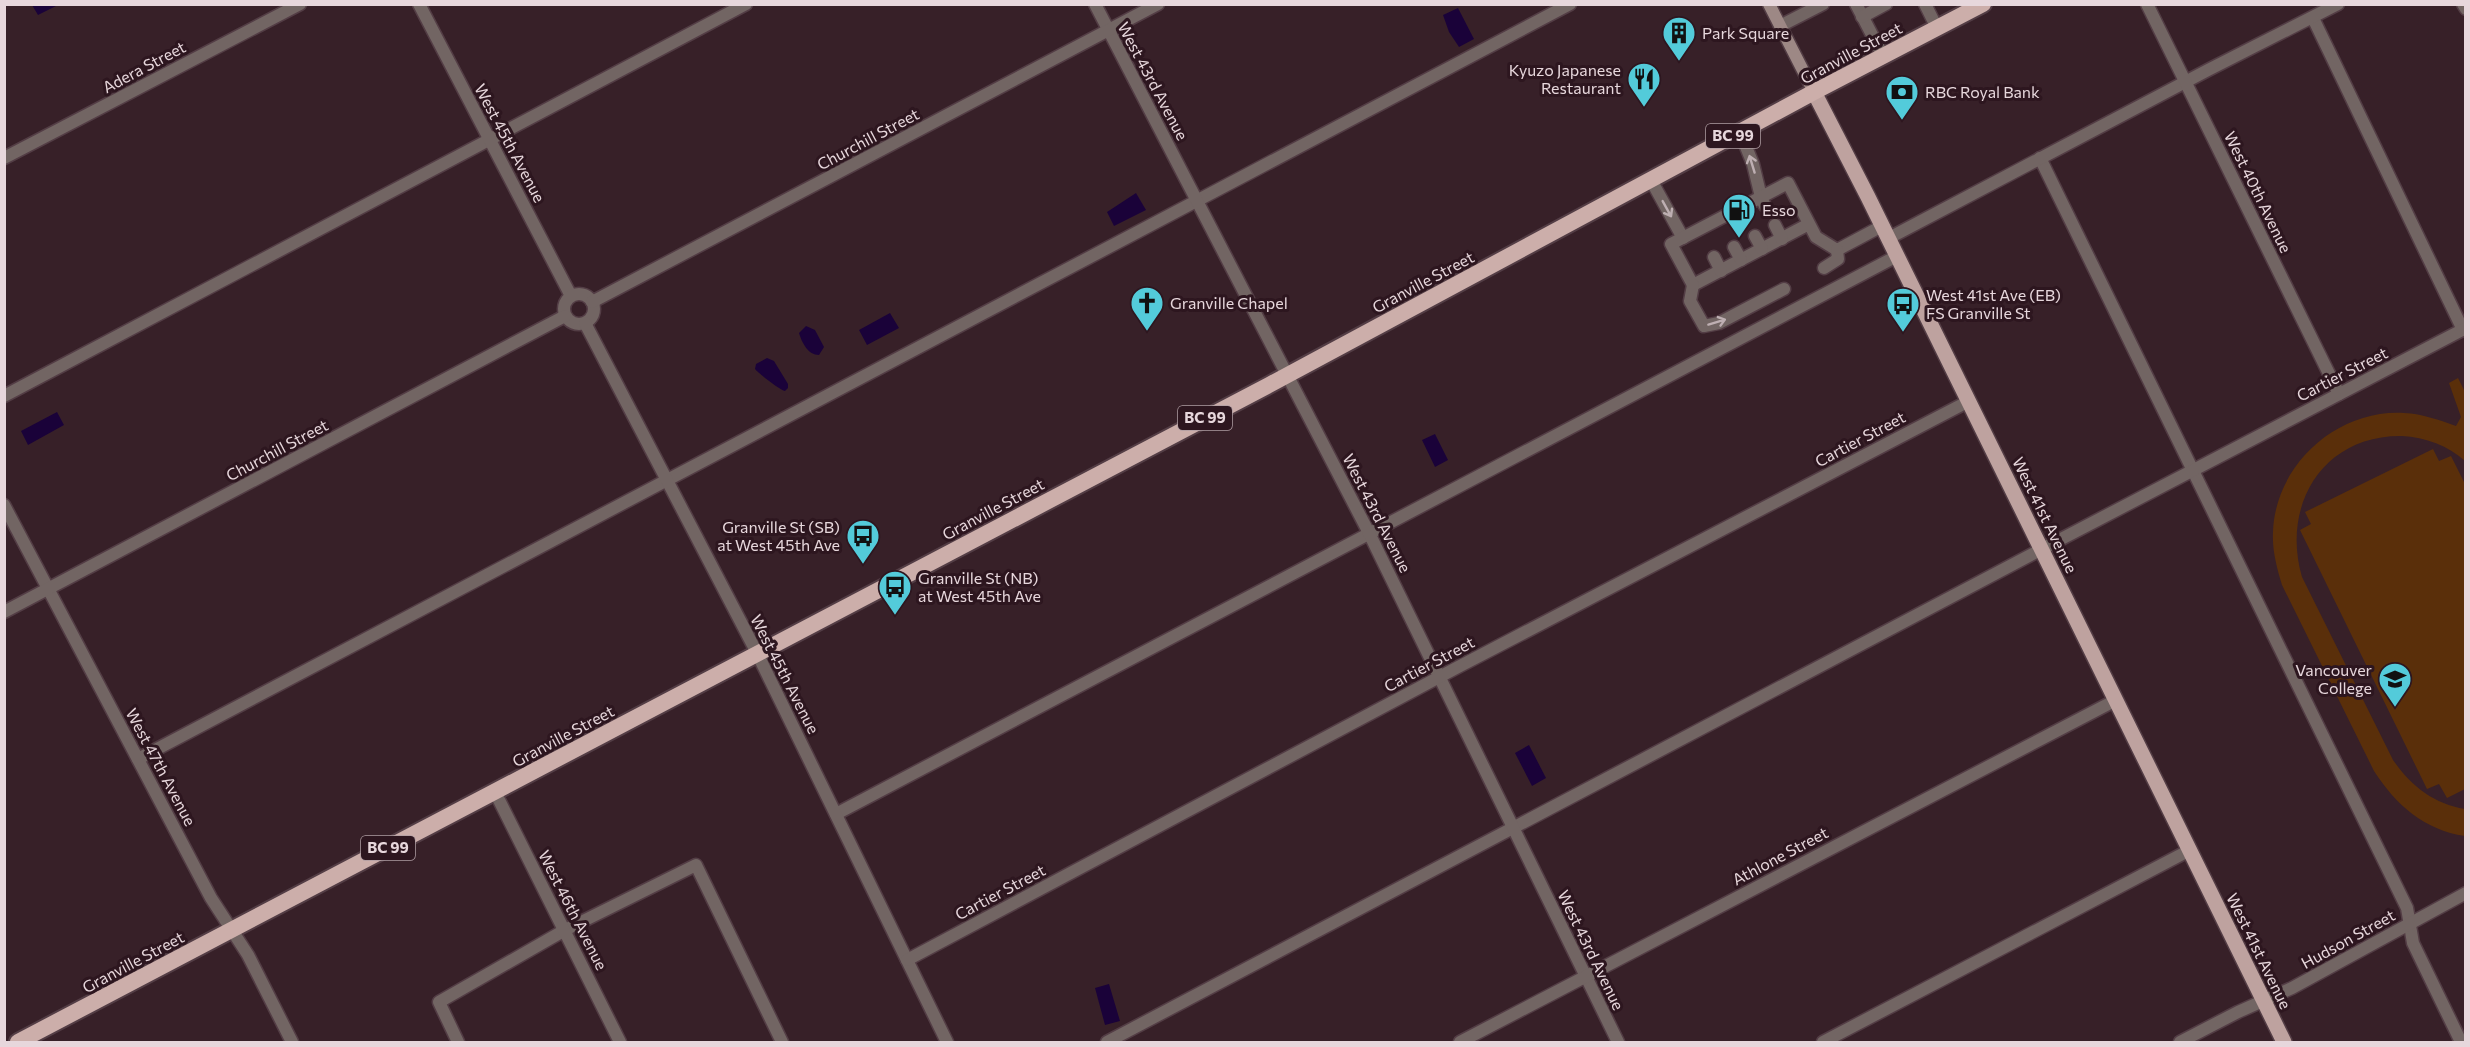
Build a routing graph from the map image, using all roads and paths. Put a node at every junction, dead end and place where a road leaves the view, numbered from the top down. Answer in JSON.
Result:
{"nodes":[{"id":1,"x":300,"y":4,"type":"edge"},
{"id":2,"x":419,"y":4,"type":"edge"},
{"id":3,"x":746,"y":4,"type":"edge"},
{"id":4,"x":1095,"y":4,"type":"edge"},
{"id":5,"x":1158,"y":4,"type":"edge"},
{"id":6,"x":1570,"y":4,"type":"edge"},
{"id":7,"x":1769,"y":4,"type":"edge"},
{"id":8,"x":1823,"y":4,"type":"edge"},
{"id":9,"x":1856,"y":4,"type":"edge"},
{"id":10,"x":1886,"y":4,"type":"edge"},
{"id":11,"x":1925,"y":4,"type":"edge"},
{"id":12,"x":1983,"y":4,"type":"edge"},
{"id":13,"x":2147,"y":4,"type":"edge"},
{"id":14,"x":2338,"y":4,"type":"edge"},
{"id":15,"x":2463,"y":4,"type":"edge"},
{"id":16,"x":2466,"y":9,"type":"edge"},
{"id":17,"x":1862,"y":17,"type":"junction"},
{"id":18,"x":2313,"y":18,"type":"junction"},
{"id":19,"x":1780,"y":26,"type":"junction"},
{"id":20,"x":1937,"y":28,"type":"junction"},
{"id":21,"x":1108,"y":31,"type":"junction"},
{"id":22,"x":1883,"y":57,"type":"junction"},
{"id":23,"x":2185,"y":82,"type":"junction"},
{"id":24,"x":1814,"y":92,"type":"junction"},
{"id":25,"x":1740,"y":132,"type":"junction"},
{"id":26,"x":490,"y":141,"type":"junction"},
{"id":27,"x":4,"y":158,"type":"edge"},
{"id":28,"x":2040,"y":158,"type":"junction"},
{"id":29,"x":1651,"y":180,"type":"junction"},
{"id":30,"x":1197,"y":201,"type":"junction"},
{"id":31,"x":1763,"y":202,"type":"junction"},
{"id":32,"x":1809,"y":224,"type":"junction"},
{"id":33,"x":1775,"y":225,"type":"dead end"},
{"id":34,"x":1886,"y":232,"type":"junction"},
{"id":35,"x":1755,"y":236,"type":"dead end"},
{"id":36,"x":1683,"y":238,"type":"junction"},
{"id":37,"x":1782,"y":239,"type":"junction"},
{"id":38,"x":1734,"y":247,"type":"dead end"},
{"id":39,"x":1762,"y":249,"type":"junction"},
{"id":40,"x":1837,"y":250,"type":"junction"},
{"id":41,"x":1897,"y":256,"type":"junction"},
{"id":42,"x":1714,"y":257,"type":"dead end"},
{"id":43,"x":1741,"y":260,"type":"junction"},
{"id":44,"x":1824,"y":268,"type":"dead end"},
{"id":45,"x":1721,"y":271,"type":"junction"},
{"id":46,"x":1693,"y":285,"type":"junction"},
{"id":47,"x":1784,"y":289,"type":"dead end"},
{"id":48,"x":571,"y":296,"type":"junction"},
{"id":49,"x":592,"y":302,"type":"junction"},
{"id":50,"x":565,"y":316,"type":"junction"},
{"id":51,"x":585,"y":323,"type":"junction"},
{"id":52,"x":2464,"y":329,"type":"edge"},
{"id":53,"x":1288,"y":375,"type":"junction"},
{"id":54,"x":2339,"y":394,"type":"junction"},
{"id":55,"x":4,"y":396,"type":"edge"},
{"id":56,"x":1969,"y":401,"type":"junction"},
{"id":57,"x":2192,"y":471,"type":"junction"},
{"id":58,"x":667,"y":480,"type":"junction"},
{"id":59,"x":4,"y":505,"type":"edge"},
{"id":60,"x":1369,"y":533,"type":"junction"},
{"id":61,"x":2042,"y":549,"type":"junction"},
{"id":62,"x":49,"y":590,"type":"junction"},
{"id":63,"x":4,"y":612,"type":"edge"},
{"id":64,"x":757,"y":653,"type":"junction"},
{"id":65,"x":1439,"y":677,"type":"junction"},
{"id":66,"x":2116,"y":700,"type":"junction"},
{"id":67,"x":138,"y":759,"type":"junction"},
{"id":68,"x":495,"y":792,"type":"junction"},
{"id":69,"x":836,"y":814,"type":"junction"},
{"id":70,"x":1512,"y":828,"type":"junction"},
{"id":71,"x":2190,"y":850,"type":"junction"},
{"id":72,"x":2466,"y":893,"type":"edge"},
{"id":73,"x":2410,"y":924,"type":"junction"},
{"id":74,"x":231,"y":930,"type":"junction"},
{"id":75,"x":565,"y":930,"type":"junction"},
{"id":76,"x":907,"y":960,"type":"junction"},
{"id":77,"x":1586,"y":976,"type":"junction"},
{"id":78,"x":2264,"y":1001,"type":"junction"},
{"id":79,"x":18,"y":1042,"type":"edge"},
{"id":80,"x":292,"y":1042,"type":"edge"},
{"id":81,"x":458,"y":1042,"type":"edge"},
{"id":82,"x":620,"y":1042,"type":"edge"},
{"id":83,"x":782,"y":1042,"type":"edge"},
{"id":84,"x":947,"y":1042,"type":"edge"},
{"id":85,"x":1107,"y":1042,"type":"edge"},
{"id":86,"x":1460,"y":1042,"type":"edge"},
{"id":87,"x":1618,"y":1042,"type":"edge"},
{"id":88,"x":1823,"y":1042,"type":"edge"},
{"id":89,"x":2180,"y":1042,"type":"edge"},
{"id":90,"x":2284,"y":1042,"type":"edge"},
{"id":91,"x":2461,"y":1042,"type":"edge"}],
"edges":[{"from":1,"to":27,"type":"street","name":"Adera Street"},
{"from":2,"to":26,"type":"street","name":"West 45th Avenue"},
{"from":3,"to":26,"type":"street"},
{"from":4,"to":21,"type":"street","name":"West 43rd Avenue"},
{"from":5,"to":21,"type":"street","name":"Churchill Street"},
{"from":6,"to":30,"type":"street"},
{"from":7,"to":19,"type":"main road","name":"West 41st Avenue"},
{"from":8,"to":19,"type":"street"},
{"from":9,"to":17,"type":"street"},
{"from":10,"to":17,"type":"street"},
{"from":11,"to":20,"type":"street"},
{"from":12,"to":20,"type":"highway","name":"Granville Street","number":"BC 99"},
{"from":13,"to":23,"type":"street","name":"West 40th Avenue"},
{"from":14,"to":18,"type":"street"},
{"from":15,"to":16,"type":"street"},
{"from":17,"to":22,"type":"street"},
{"from":18,"to":23,"type":"street"},
{"from":18,"to":52,"type":"street"},
{"from":19,"to":24,"type":"main road","name":"West 41st Avenue"},
{"from":20,"to":22,"type":"highway","name":"Granville Street","number":"BC 99"},
{"from":21,"to":30,"type":"street","name":"West 43rd Avenue"},
{"from":21,"to":49,"type":"street","name":"Churchill Street"},
{"from":22,"to":24,"type":"highway","name":"Granville Street","number":"BC 99"},
{"from":23,"to":28,"type":"street"},
{"from":23,"to":54,"type":"street","name":"West 40th Avenue"},
{"from":24,"to":25,"type":"highway","name":"Granville Street","number":"BC 99"},
{"from":24,"to":34,"type":"main road","name":"West 41st Avenue"},
{"from":25,"to":29,"type":"highway","name":"Granville Street","number":"BC 99"},
{"from":31,"to":25,"type":"street","one_way":true},
{"from":26,"to":48,"type":"street","name":"West 45th Avenue"},
{"from":26,"to":55,"type":"street"},
{"from":28,"to":34,"type":"street"},
{"from":28,"to":57,"type":"street"},
{"from":29,"to":36,"type":"street","one_way":true},
{"from":29,"to":53,"type":"highway","name":"Granville Street","number":"BC 99"},
{"from":30,"to":53,"type":"street","name":"West 43rd Avenue"},
{"from":30,"to":58,"type":"street"},
{"from":31,"to":32,"type":"street"},
{"from":31,"to":36,"type":"street"},
{"from":32,"to":37,"type":"street"},
{"from":32,"to":40,"type":"street"},
{"from":33,"to":37,"type":"street"},
{"from":34,"to":40,"type":"street"},
{"from":34,"to":41,"type":"main road","name":"West 41st Avenue"},
{"from":35,"to":39,"type":"street"},
{"from":36,"to":46,"type":"street"},
{"from":37,"to":39,"type":"street"},
{"from":38,"to":43,"type":"street"},
{"from":39,"to":43,"type":"street"},
{"from":40,"to":44,"type":"street"},
{"from":41,"to":56,"type":"main road","name":"West 41st Avenue"},
{"from":41,"to":60,"type":"street"},
{"from":42,"to":45,"type":"street"},
{"from":43,"to":45,"type":"street"},
{"from":45,"to":46,"type":"street"},
{"from":46,"to":47,"type":"street","one_way":true},
{"from":48,"to":49,"type":"street"},
{"from":48,"to":50,"type":"street"},
{"from":49,"to":51,"type":"street"},
{"from":50,"to":51,"type":"street"},
{"from":50,"to":62,"type":"street","name":"Churchill Street"},
{"from":51,"to":58,"type":"street","name":"West 45th Avenue"},
{"from":52,"to":54,"type":"street","name":"Cartier Street"},
{"from":53,"to":60,"type":"street","name":"West 43rd Avenue"},
{"from":53,"to":64,"type":"highway","name":"Granville Street","number":"BC 99"},
{"from":54,"to":57,"type":"street","name":"Cartier Street"},
{"from":56,"to":61,"type":"main road","name":"West 41st Avenue"},
{"from":56,"to":65,"type":"street","name":"Cartier Street"},
{"from":57,"to":61,"type":"street","name":"Cartier Street"},
{"from":57,"to":73,"type":"street"},
{"from":58,"to":64,"type":"street","name":"West 45th Avenue"},
{"from":58,"to":67,"type":"street"},
{"from":59,"to":62,"type":"street","name":"West 47th Avenue"},
{"from":60,"to":65,"type":"street","name":"West 43rd Avenue"},
{"from":60,"to":69,"type":"street"},
{"from":61,"to":66,"type":"main road","name":"West 41st Avenue"},
{"from":61,"to":70,"type":"street","name":"Cartier Street"},
{"from":62,"to":63,"type":"street","name":"Churchill Street"},
{"from":62,"to":67,"type":"street","name":"West 47th Avenue"},
{"from":64,"to":68,"type":"highway","name":"Granville Street","number":"BC 99"},
{"from":64,"to":69,"type":"street","name":"West 45th Avenue"},
{"from":65,"to":70,"type":"street","name":"West 43rd Avenue"},
{"from":65,"to":76,"type":"street","name":"Cartier Street"},
{"from":66,"to":71,"type":"main road","name":"West 41st Avenue"},
{"from":66,"to":77,"type":"street","name":"Athlone Street"},
{"from":67,"to":74,"type":"street","name":"West 47th Avenue"},
{"from":68,"to":74,"type":"highway","name":"Granville Street","number":"BC 99"},
{"from":68,"to":75,"type":"street","name":"West 46th Avenue"},
{"from":69,"to":76,"type":"street","name":"West 45th Avenue"},
{"from":70,"to":77,"type":"street","name":"West 43rd Avenue"},
{"from":70,"to":85,"type":"street","name":"Cartier Street"},
{"from":71,"to":78,"type":"main road","name":"West 41st Avenue"},
{"from":71,"to":88,"type":"street"},
{"from":72,"to":73,"type":"street","name":"Hudson Street"},
{"from":73,"to":78,"type":"street","name":"Hudson Street"},
{"from":73,"to":91,"type":"street"},
{"from":74,"to":79,"type":"highway","name":"Granville Street","number":"BC 99"},
{"from":74,"to":80,"type":"street","name":"West 47th Avenue"},
{"from":75,"to":81,"type":"street"},
{"from":75,"to":82,"type":"street","name":"West 46th Avenue"},
{"from":75,"to":83,"type":"street"},
{"from":76,"to":84,"type":"street","name":"West 45th Avenue"},
{"from":77,"to":86,"type":"street","name":"Athlone Street"},
{"from":77,"to":87,"type":"street","name":"West 43rd Avenue"},
{"from":78,"to":89,"type":"street","name":"Hudson Street"},
{"from":78,"to":90,"type":"main road","name":"West 41st Avenue"}]}
